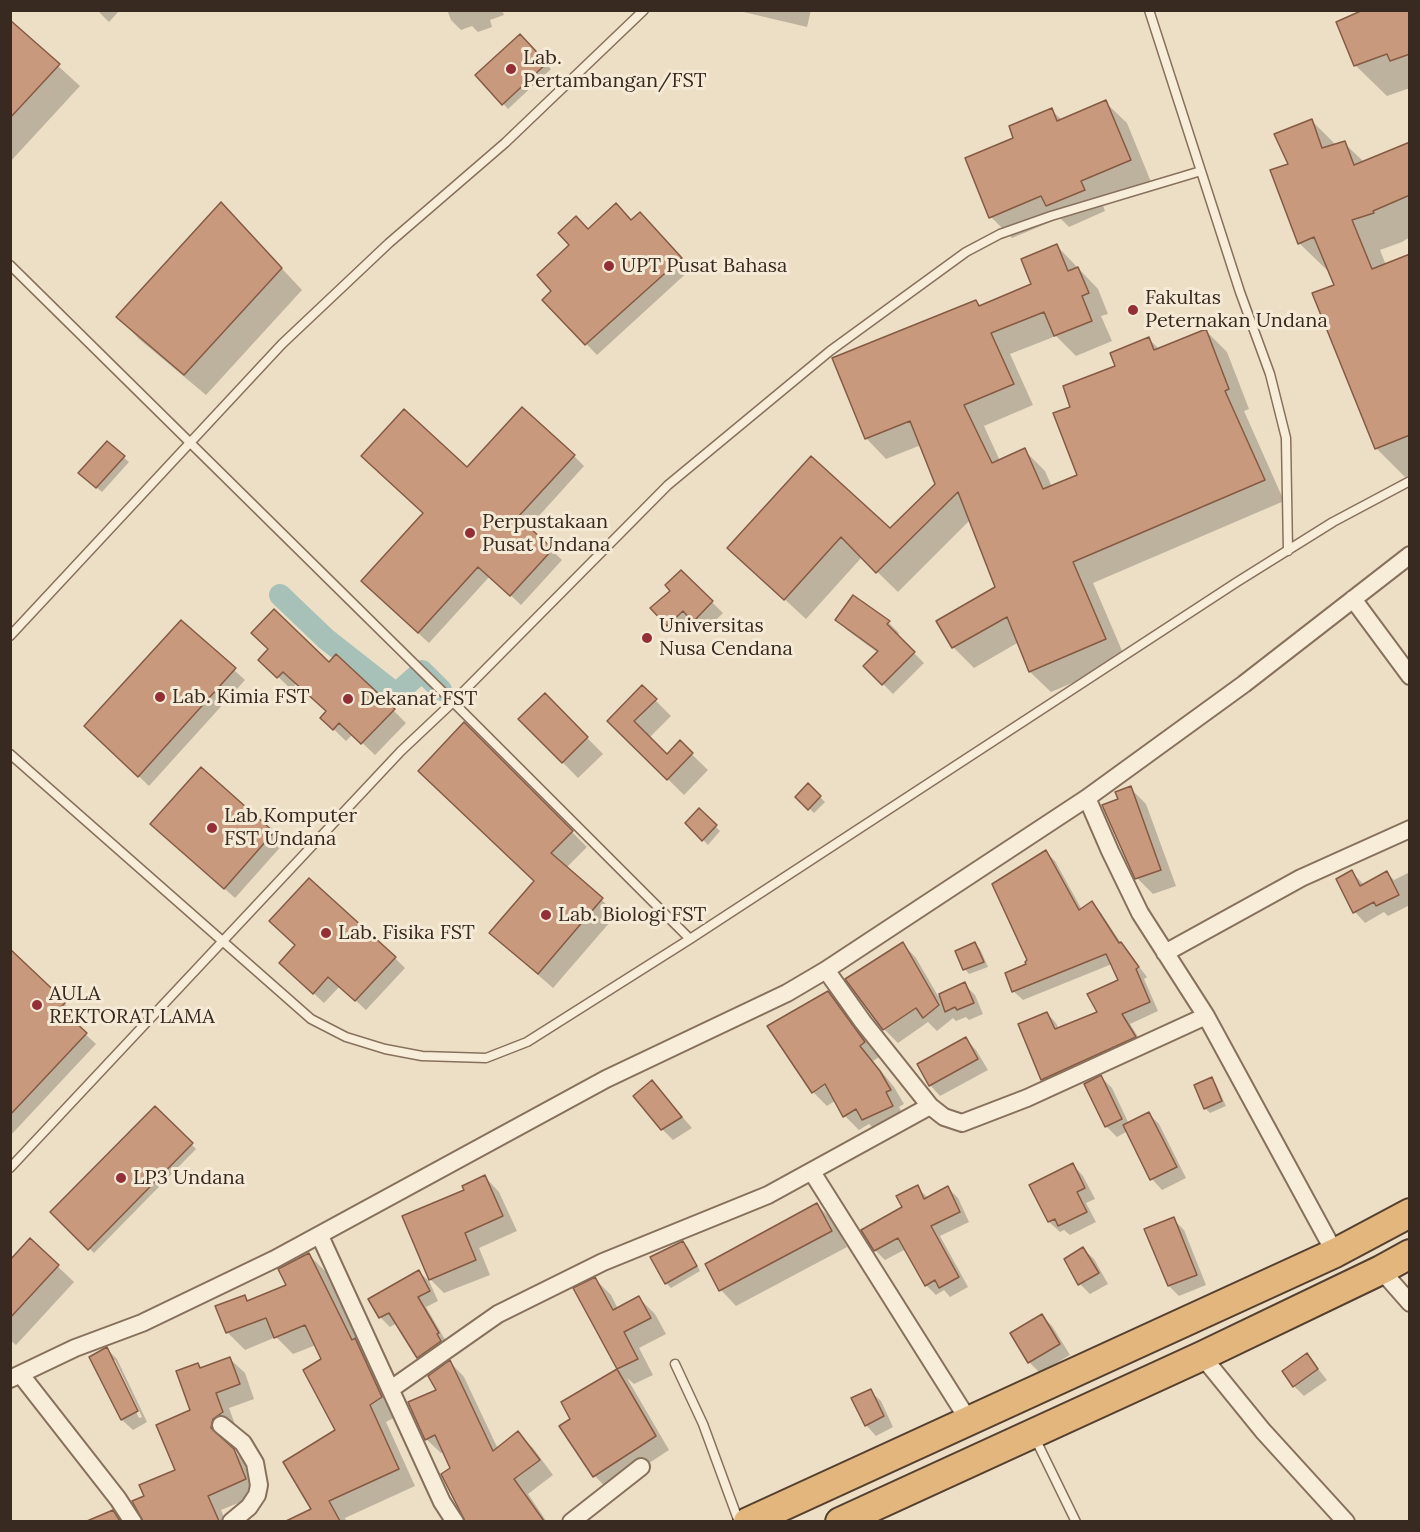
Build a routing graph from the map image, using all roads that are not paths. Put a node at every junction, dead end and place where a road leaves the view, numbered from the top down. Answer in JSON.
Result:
{"nodes":[{"id":1,"x":644,"y":10,"type":"edge"},
{"id":2,"x":1149,"y":10,"type":"edge"},
{"id":3,"x":1201,"y":171,"type":"junction"},
{"id":4,"x":10,"y":265,"type":"edge"},
{"id":5,"x":190,"y":444,"type":"junction"},
{"id":6,"x":1410,"y":481,"type":"edge"},
{"id":7,"x":1288,"y":551,"type":"junction"},
{"id":8,"x":1410,"y":555,"type":"edge"},
{"id":9,"x":1353,"y":599,"type":"junction"},
{"id":10,"x":10,"y":636,"type":"edge"},
{"id":11,"x":1410,"y":676,"type":"edge"},
{"id":12,"x":453,"y":702,"type":"junction"},
{"id":13,"x":10,"y":754,"type":"edge"},
{"id":14,"x":1087,"y":798,"type":"junction"},
{"id":15,"x":1410,"y":829,"type":"edge"},
{"id":16,"x":690,"y":939,"type":"junction"},
{"id":17,"x":223,"y":940,"type":"junction"},
{"id":18,"x":1166,"y":953,"type":"junction"},
{"id":19,"x":826,"y":970,"type":"junction"},
{"id":20,"x":1206,"y":1016,"type":"junction"},
{"id":21,"x":930,"y":1106,"type":"junction"},
{"id":22,"x":10,"y":1168,"type":"edge"},
{"id":23,"x":812,"y":1172,"type":"junction"},
{"id":24,"x":1410,"y":1213,"type":"edge"},
{"id":25,"x":320,"y":1236,"type":"junction"},
{"id":26,"x":1335,"y":1252,"type":"junction"},
{"id":27,"x":1410,"y":1254,"type":"edge"},
{"id":28,"x":1381,"y":1270,"type":"junction"},
{"id":29,"x":1410,"y":1303,"type":"edge"},
{"id":30,"x":1202,"y":1356,"type":"junction"},
{"id":31,"x":675,"y":1364,"type":"dead end"},
{"id":32,"x":16,"y":1377,"type":"edge"},
{"id":33,"x":1063,"y":1378,"type":"junction"},
{"id":34,"x":391,"y":1389,"type":"junction"},
{"id":35,"x":1080,"y":1411,"type":"junction"},
{"id":36,"x":969,"y":1421,"type":"junction"},
{"id":37,"x":221,"y":1425,"type":"dead end"},
{"id":38,"x":1033,"y":1433,"type":"junction"},
{"id":39,"x":641,"y":1467,"type":"dead end"},
{"id":40,"x":578,"y":1519,"type":"edge"},
{"id":41,"x":133,"y":1521,"type":"edge"},
{"id":42,"x":231,"y":1521,"type":"edge"},
{"id":43,"x":455,"y":1521,"type":"edge"},
{"id":44,"x":739,"y":1521,"type":"edge"},
{"id":45,"x":748,"y":1521,"type":"edge"},
{"id":46,"x":840,"y":1521,"type":"edge"},
{"id":47,"x":1076,"y":1521,"type":"edge"},
{"id":48,"x":1346,"y":1521,"type":"edge"}],
"edges":[{"from":1,"to":5,"type":"lane"},
{"from":2,"to":3,"type":"lane"},
{"from":3,"to":7,"type":"lane"},
{"from":3,"to":12,"type":"lane"},
{"from":4,"to":5,"type":"lane"},
{"from":5,"to":10,"type":"lane"},
{"from":5,"to":12,"type":"lane"},
{"from":6,"to":7,"type":"lane"},
{"from":7,"to":16,"type":"lane"},
{"from":8,"to":9,"type":"street"},
{"from":9,"to":11,"type":"street"},
{"from":9,"to":14,"type":"street"},
{"from":12,"to":16,"type":"lane"},
{"from":12,"to":17,"type":"lane"},
{"from":13,"to":17,"type":"lane"},
{"from":14,"to":18,"type":"street"},
{"from":14,"to":19,"type":"street"},
{"from":15,"to":18,"type":"street"},
{"from":16,"to":17,"type":"lane"},
{"from":17,"to":22,"type":"lane"},
{"from":18,"to":20,"type":"street"},
{"from":19,"to":21,"type":"street"},
{"from":19,"to":25,"type":"street"},
{"from":20,"to":21,"type":"street"},
{"from":20,"to":26,"type":"street"},
{"from":21,"to":23,"type":"street"},
{"from":23,"to":34,"type":"street"},
{"from":23,"to":36,"type":"street"},
{"from":24,"to":26,"type":"highway"},
{"from":25,"to":32,"type":"street"},
{"from":25,"to":34,"type":"street"},
{"from":26,"to":33,"type":"highway"},
{"from":27,"to":28,"type":"highway"},
{"from":28,"to":29,"type":"street"},
{"from":28,"to":30,"type":"highway"},
{"from":30,"to":35,"type":"highway"},
{"from":30,"to":48,"type":"street"},
{"from":31,"to":44,"type":"lane"},
{"from":32,"to":41,"type":"street"},
{"from":33,"to":35,"type":"highway"},
{"from":33,"to":36,"type":"highway"},
{"from":34,"to":43,"type":"street"},
{"from":35,"to":38,"type":"highway"},
{"from":36,"to":45,"type":"highway"},
{"from":37,"to":42,"type":"street"},
{"from":38,"to":46,"type":"highway"},
{"from":38,"to":47,"type":"lane"},
{"from":39,"to":40,"type":"street"}]}
